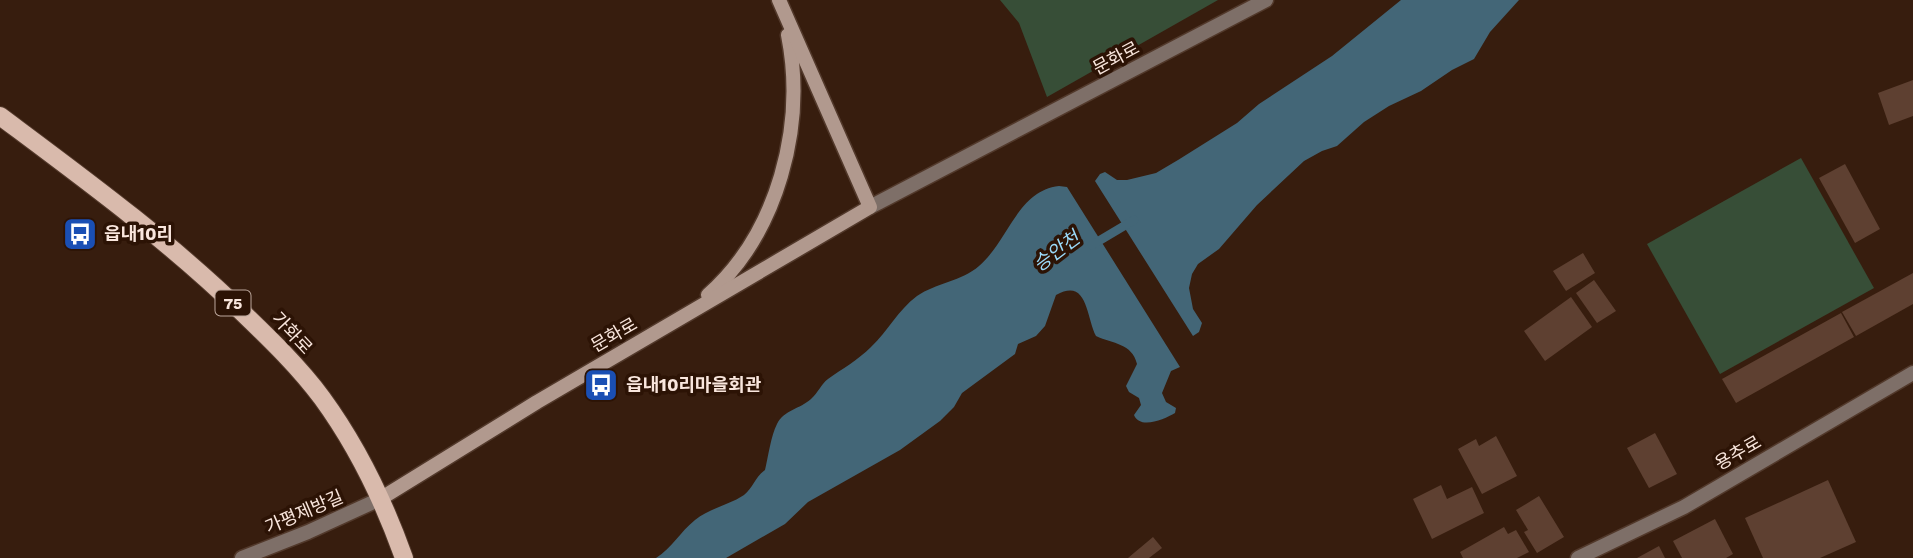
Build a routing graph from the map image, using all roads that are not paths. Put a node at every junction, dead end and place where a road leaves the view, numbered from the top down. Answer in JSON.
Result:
{"nodes":[{"id":1,"x":1266,"y":0,"type":"edge"},
{"id":2,"x":781,"y":5,"type":"edge"},
{"id":3,"x":0,"y":116,"type":"edge"},
{"id":4,"x":870,"y":207,"type":"junction"},
{"id":5,"x":686,"y":315,"type":"junction"},
{"id":6,"x":1913,"y":373,"type":"edge"},
{"id":7,"x":380,"y":499,"type":"junction"},
{"id":8,"x":402,"y":552,"type":"edge"},
{"id":9,"x":242,"y":558,"type":"edge"},
{"id":10,"x":1578,"y":558,"type":"edge"}],
"edges":[{"from":1,"to":4,"type":"street","name":"문화로"},
{"from":2,"to":4,"type":"main road"},
{"from":2,"to":5,"type":"main road"},
{"from":3,"to":7,"type":"main road","name":"가화로","number":"75"},
{"from":4,"to":5,"type":"main road","name":"문화로"},
{"from":5,"to":7,"type":"main road","name":"문화로"},
{"from":6,"to":10,"type":"street","name":"용추로"},
{"from":7,"to":8,"type":"main road","name":"가화로","number":"75"},
{"from":7,"to":9,"type":"street","name":"가평제방길"}]}
